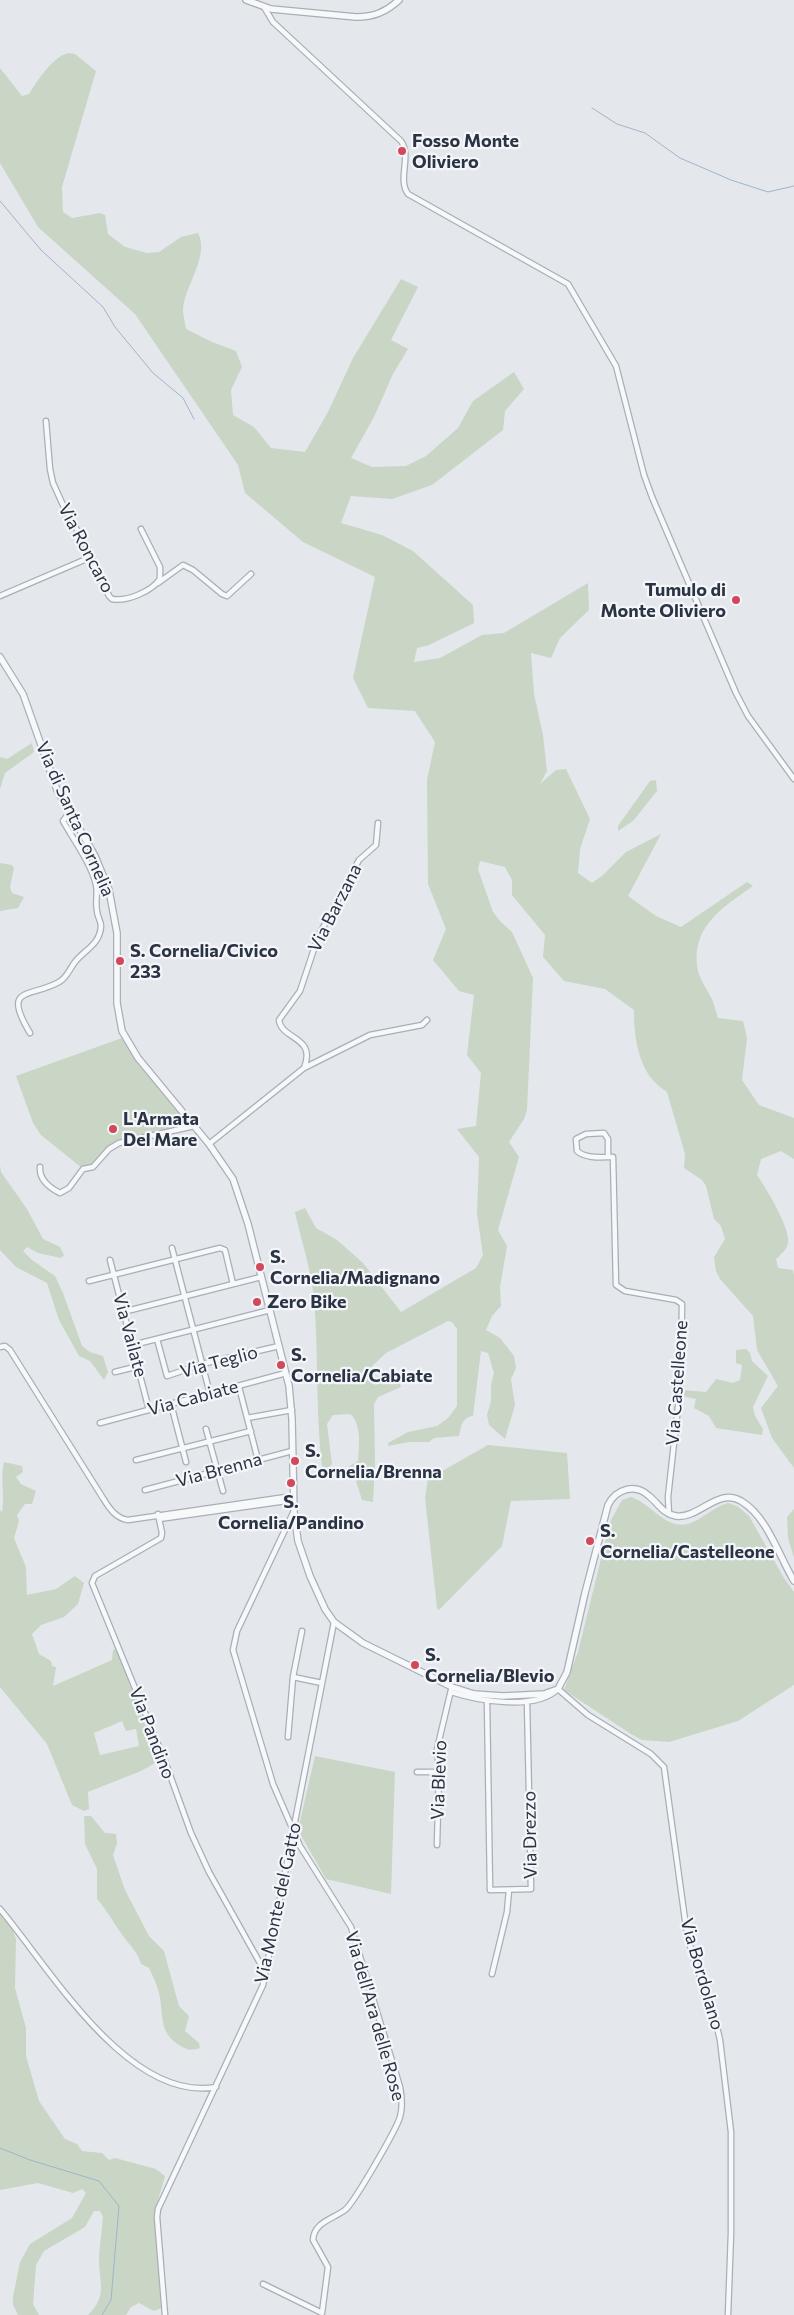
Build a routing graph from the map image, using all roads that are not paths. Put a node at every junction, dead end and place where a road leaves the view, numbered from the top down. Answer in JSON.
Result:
{"nodes":[{"id":1,"x":246,"y":0,"type":"edge"},
{"id":2,"x":399,"y":0,"type":"edge"},
{"id":3,"x":264,"y":7,"type":"junction"},
{"id":4,"x":46,"y":421,"type":"dead end"},
{"id":5,"x":140,"y":529,"type":"dead end"},
{"id":6,"x":91,"y":557,"type":"junction"},
{"id":7,"x":251,"y":574,"type":"dead end"},
{"id":8,"x":155,"y":585,"type":"junction"},
{"id":9,"x":0,"y":596,"type":"edge"},
{"id":10,"x":0,"y":656,"type":"edge"},
{"id":11,"x":794,"y":779,"type":"edge"},
{"id":12,"x":70,"y":812,"type":"junction"},
{"id":13,"x":378,"y":823,"type":"dead end"},
{"id":14,"x":427,"y":1020,"type":"dead end"},
{"id":15,"x":30,"y":1033,"type":"dead end"},
{"id":16,"x":304,"y":1068,"type":"junction"},
{"id":17,"x":194,"y":1126,"type":"junction"},
{"id":18,"x":209,"y":1144,"type":"junction"},
{"id":19,"x":608,"y":1157,"type":"junction"},
{"id":20,"x":40,"y":1167,"type":"dead end"},
{"id":21,"x":172,"y":1248,"type":"dead end"},
{"id":22,"x":110,"y":1260,"type":"dead end"},
{"id":23,"x":175,"y":1260,"type":"junction"},
{"id":24,"x":114,"y":1276,"type":"junction"},
{"id":25,"x":261,"y":1277,"type":"junction"},
{"id":26,"x":89,"y":1281,"type":"dead end"},
{"id":27,"x":233,"y":1284,"type":"junction"},
{"id":28,"x":184,"y":1296,"type":"junction"},
{"id":29,"x":270,"y":1310,"type":"junction"},
{"id":30,"x":124,"y":1312,"type":"junction"},
{"id":31,"x":193,"y":1330,"type":"junction"},
{"id":32,"x":158,"y":1339,"type":"junction"},
{"id":33,"x":134,"y":1345,"type":"junction"},
{"id":34,"x":279,"y":1346,"type":"junction"},
{"id":35,"x":0,"y":1347,"type":"edge"},
{"id":36,"x":202,"y":1364,"type":"junction"},
{"id":37,"x":139,"y":1366,"type":"junction"},
{"id":38,"x":115,"y":1372,"type":"dead end"},
{"id":39,"x":286,"y":1374,"type":"junction"},
{"id":40,"x":239,"y":1387,"type":"junction"},
{"id":41,"x":210,"y":1394,"type":"junction"},
{"id":42,"x":171,"y":1404,"type":"junction"},
{"id":43,"x":149,"y":1410,"type":"junction"},
{"id":44,"x":292,"y":1410,"type":"junction"},
{"id":45,"x":247,"y":1418,"type":"junction"},
{"id":46,"x":100,"y":1423,"type":"dead end"},
{"id":47,"x":206,"y":1429,"type":"dead end"},
{"id":48,"x":250,"y":1431,"type":"junction"},
{"id":49,"x":209,"y":1442,"type":"junction"},
{"id":50,"x":182,"y":1449,"type":"junction"},
{"id":51,"x":292,"y":1451,"type":"junction"},
{"id":52,"x":136,"y":1460,"type":"dead end"},
{"id":53,"x":258,"y":1460,"type":"junction"},
{"id":54,"x":186,"y":1462,"type":"dead end"},
{"id":55,"x":217,"y":1471,"type":"junction"},
{"id":56,"x":145,"y":1490,"type":"dead end"},
{"id":57,"x":223,"y":1490,"type":"dead end"},
{"id":58,"x":293,"y":1498,"type":"junction"},
{"id":59,"x":294,"y":1512,"type":"junction"},
{"id":60,"x":669,"y":1514,"type":"junction"},
{"id":61,"x":158,"y":1517,"type":"junction"},
{"id":62,"x":794,"y":1581,"type":"edge"},
{"id":63,"x":334,"y":1622,"type":"junction"},
{"id":64,"x":302,"y":1632,"type":"dead end"},
{"id":65,"x":293,"y":1677,"type":"junction"},
{"id":66,"x":322,"y":1683,"type":"junction"},
{"id":67,"x":452,"y":1689,"type":"junction"},
{"id":68,"x":558,"y":1689,"type":"junction"},
{"id":69,"x":527,"y":1700,"type":"junction"},
{"id":70,"x":487,"y":1701,"type":"junction"},
{"id":71,"x":288,"y":1737,"type":"dead end"},
{"id":72,"x":418,"y":1772,"type":"dead end"},
{"id":73,"x":439,"y":1772,"type":"junction"},
{"id":74,"x":293,"y":1832,"type":"junction"},
{"id":75,"x":437,"y":1846,"type":"dead end"},
{"id":76,"x":509,"y":1890,"type":"junction"},
{"id":77,"x":0,"y":1909,"type":"edge"},
{"id":78,"x":266,"y":1972,"type":"junction"},
{"id":79,"x":492,"y":1974,"type":"dead end"},
{"id":80,"x":216,"y":2087,"type":"junction"},
{"id":81,"x":264,"y":2284,"type":"dead end"},
{"id":82,"x":164,"y":2315,"type":"edge"},
{"id":83,"x":728,"y":2315,"type":"edge"}],
"edges":[{"from":1,"to":3,"type":"street"},
{"from":2,"to":3,"type":"street"},
{"from":3,"to":11,"type":"street"},
{"from":4,"to":6,"type":"street","name":"Via Roncaro"},
{"from":5,"to":8,"type":"street"},
{"from":6,"to":8,"type":"street","name":"Via Roncaro"},
{"from":6,"to":9,"type":"street"},
{"from":7,"to":8,"type":"street"},
{"from":10,"to":12,"type":"street","name":"Via di Santa Cornelia"},
{"from":12,"to":15,"type":"street"},
{"from":12,"to":17,"type":"street","name":"Via di Santa Cornelia"},
{"from":13,"to":16,"type":"street","name":"Via Barzana"},
{"from":14,"to":16,"type":"street"},
{"from":16,"to":18,"type":"street"},
{"from":17,"to":18,"type":"street","name":"Via di Santa Cornelia"},
{"from":17,"to":20,"type":"street"},
{"from":18,"to":25,"type":"street","name":"Via di Santa Cornelia"},
{"from":19,"to":19,"type":"street","name":"Via Castelleone"},
{"from":19,"to":60,"type":"street","name":"Via Castelleone"},
{"from":21,"to":23,"type":"street"},
{"from":22,"to":24,"type":"street","name":"Via Vailate"},
{"from":23,"to":24,"type":"street"},
{"from":23,"to":27,"type":"street"},
{"from":23,"to":28,"type":"street"},
{"from":24,"to":26,"type":"street"},
{"from":24,"to":30,"type":"street","name":"Via Vailate"},
{"from":25,"to":27,"type":"street"},
{"from":25,"to":29,"type":"street","name":"Via di Santa Cornelia"},
{"from":27,"to":28,"type":"street"},
{"from":28,"to":30,"type":"street"},
{"from":28,"to":31,"type":"street"},
{"from":29,"to":31,"type":"street"},
{"from":29,"to":34,"type":"street","name":"Via di Santa Cornelia"},
{"from":30,"to":33,"type":"street","name":"Via Vailate"},
{"from":31,"to":32,"type":"street"},
{"from":31,"to":36,"type":"street"},
{"from":32,"to":33,"type":"street"},
{"from":32,"to":36,"type":"street","name":"Via Teglio"},
{"from":33,"to":37,"type":"street","name":"Via Vailate"},
{"from":34,"to":36,"type":"street","name":"Via Teglio"},
{"from":34,"to":39,"type":"street","name":"Via di Santa Cornelia"},
{"from":35,"to":61,"type":"street"},
{"from":36,"to":41,"type":"street"},
{"from":37,"to":38,"type":"street"},
{"from":37,"to":43,"type":"street","name":"Via Vailate"},
{"from":39,"to":40,"type":"street","name":"Via Cabiate"},
{"from":39,"to":44,"type":"street","name":"Via di Santa Cornelia"},
{"from":40,"to":41,"type":"street","name":"Via Cabiate"},
{"from":40,"to":45,"type":"street"},
{"from":41,"to":42,"type":"street","name":"Via Cabiate"},
{"from":42,"to":43,"type":"street","name":"Via Cabiate"},
{"from":42,"to":50,"type":"street"},
{"from":43,"to":46,"type":"street","name":"Via Cabiate"},
{"from":44,"to":45,"type":"street"},
{"from":44,"to":51,"type":"street","name":"Via di Santa Cornelia"},
{"from":45,"to":48,"type":"street"},
{"from":47,"to":49,"type":"street"},
{"from":48,"to":49,"type":"street"},
{"from":48,"to":53,"type":"street"},
{"from":49,"to":50,"type":"street"},
{"from":49,"to":55,"type":"street"},
{"from":50,"to":52,"type":"street"},
{"from":50,"to":54,"type":"street"},
{"from":51,"to":53,"type":"street","name":"Via Brenna"},
{"from":51,"to":58,"type":"street","name":"Via di Santa Cornelia"},
{"from":53,"to":55,"type":"street","name":"Via Brenna"},
{"from":55,"to":56,"type":"street","name":"Via Brenna"},
{"from":55,"to":57,"type":"street"},
{"from":58,"to":59,"type":"street","name":"Via di Santa Cornelia"},
{"from":58,"to":61,"type":"street"},
{"from":59,"to":63,"type":"street","name":"Via di Santa Cornelia"},
{"from":59,"to":74,"type":"street","name":"Via dell'Ara delle Rose"},
{"from":60,"to":62,"type":"street"},
{"from":60,"to":68,"type":"street"},
{"from":61,"to":78,"type":"street","name":"Via Pandino"},
{"from":63,"to":66,"type":"street","name":"Via Monte del Gatto"},
{"from":63,"to":67,"type":"street","name":"Via di Santa Cornelia"},
{"from":64,"to":65,"type":"street"},
{"from":65,"to":66,"type":"street"},
{"from":65,"to":71,"type":"street"},
{"from":66,"to":74,"type":"street","name":"Via Monte del Gatto"},
{"from":67,"to":68,"type":"street","name":"Via di Santa Cornelia"},
{"from":67,"to":70,"type":"street","name":"Via di Santa Cornelia"},
{"from":67,"to":73,"type":"street","name":"Via Blevio"},
{"from":68,"to":69,"type":"street","name":"Via di Santa Cornelia"},
{"from":68,"to":83,"type":"street","name":"Via Bordolano"},
{"from":69,"to":70,"type":"street","name":"Via di Santa Cornelia"},
{"from":69,"to":76,"type":"street","name":"Via Drezzo"},
{"from":70,"to":76,"type":"street","name":"Via Drezzo"},
{"from":72,"to":73,"type":"street"},
{"from":73,"to":75,"type":"street","name":"Via Blevio"},
{"from":74,"to":78,"type":"street","name":"Via Monte del Gatto"},
{"from":74,"to":81,"type":"street","name":"Via dell'Ara delle Rose"},
{"from":76,"to":79,"type":"street"},
{"from":77,"to":80,"type":"street"},
{"from":78,"to":80,"type":"street","name":"Via Monte del Gatto"},
{"from":80,"to":82,"type":"street","name":"Via Monte del Gatto"}]}
